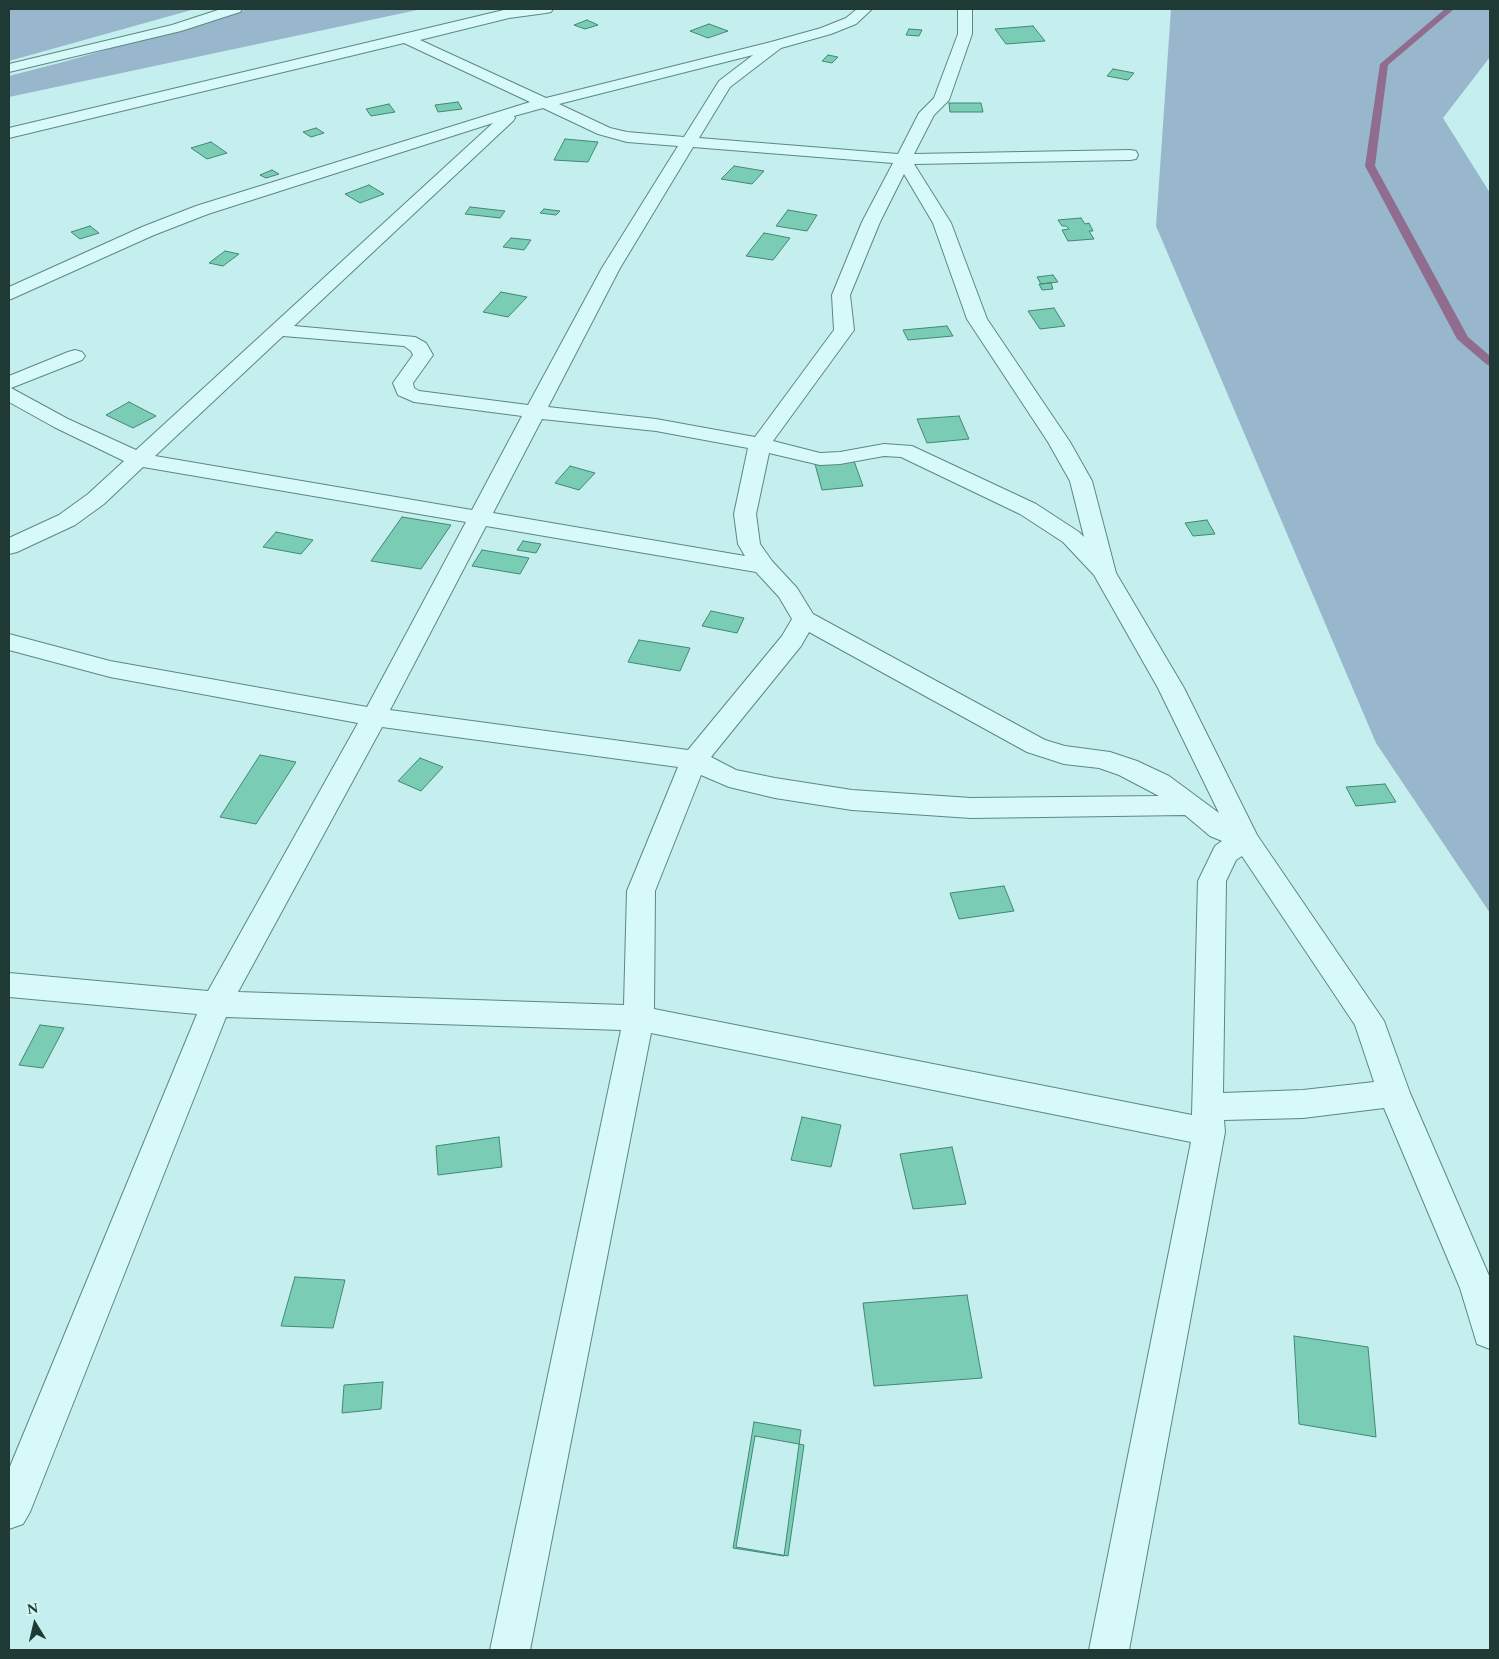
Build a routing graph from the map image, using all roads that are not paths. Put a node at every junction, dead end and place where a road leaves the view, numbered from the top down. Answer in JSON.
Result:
{"nodes":[{"id":1,"x":236,"y":9,"type":"edge"},
{"id":2,"x":546,"y":9,"type":"edge"},
{"id":3,"x":865,"y":9,"type":"edge"},
{"id":4,"x":965,"y":9,"type":"edge"},
{"id":5,"x":514,"y":12,"type":"edge"},
{"id":6,"x":405,"y":38,"type":"junction"},
{"id":7,"x":776,"y":45,"type":"junction"},
{"id":8,"x":9,"y":68,"type":"edge"},
{"id":9,"x":545,"y":102,"type":"junction"},
{"id":10,"x":514,"y":111,"type":"junction"},
{"id":11,"x":9,"y":133,"type":"edge"},
{"id":12,"x":689,"y":141,"type":"junction"},
{"id":13,"x":1130,"y":155,"type":"dead end"},
{"id":14,"x":904,"y":159,"type":"junction"},
{"id":15,"x":9,"y":294,"type":"edge"},
{"id":16,"x":277,"y":330,"type":"junction"},
{"id":17,"x":75,"y":356,"type":"dead end"},
{"id":18,"x":9,"y":383,"type":"edge"},
{"id":19,"x":9,"y":394,"type":"edge"},
{"id":20,"x":536,"y":412,"type":"junction"},
{"id":21,"x":760,"y":444,"type":"junction"},
{"id":22,"x":139,"y":460,"type":"junction"},
{"id":23,"x":481,"y":517,"type":"junction"},
{"id":24,"x":9,"y":548,"type":"edge"},
{"id":25,"x":763,"y":566,"type":"junction"},
{"id":26,"x":1104,"y":573,"type":"junction"},
{"id":27,"x":804,"y":619,"type":"junction"},
{"id":28,"x":9,"y":642,"type":"edge"},
{"id":29,"x":374,"y":717,"type":"junction"},
{"id":30,"x":694,"y":760,"type":"junction"},
{"id":31,"x":1191,"y":805,"type":"junction"},
{"id":32,"x":1246,"y":840,"type":"junction"},
{"id":33,"x":9,"y":985,"type":"edge"},
{"id":34,"x":216,"y":1004,"type":"junction"},
{"id":35,"x":639,"y":1018,"type":"junction"},
{"id":36,"x":1394,"y":1093,"type":"junction"},
{"id":37,"x":1208,"y":1119,"type":"junction"},
{"id":38,"x":1490,"y":1332,"type":"edge"},
{"id":39,"x":11,"y":1501,"type":"edge"},
{"id":40,"x":510,"y":1650,"type":"edge"},
{"id":41,"x":1109,"y":1650,"type":"edge"}],
"edges":[{"from":1,"to":8,"type":"street"},
{"from":2,"to":5,"type":"street"},
{"from":3,"to":7,"type":"street"},
{"from":4,"to":14,"type":"street"},
{"from":5,"to":6,"type":"street"},
{"from":6,"to":9,"type":"street"},
{"from":6,"to":11,"type":"street"},
{"from":7,"to":9,"type":"street"},
{"from":7,"to":12,"type":"street"},
{"from":9,"to":10,"type":"street"},
{"from":9,"to":12,"type":"street"},
{"from":10,"to":15,"type":"street"},
{"from":10,"to":16,"type":"street"},
{"from":12,"to":14,"type":"street"},
{"from":12,"to":20,"type":"street"},
{"from":13,"to":14,"type":"street"},
{"from":14,"to":21,"type":"street"},
{"from":14,"to":26,"type":"street"},
{"from":16,"to":20,"type":"street"},
{"from":16,"to":22,"type":"street"},
{"from":17,"to":18,"type":"street"},
{"from":19,"to":22,"type":"street"},
{"from":20,"to":21,"type":"street"},
{"from":20,"to":23,"type":"street"},
{"from":21,"to":25,"type":"street"},
{"from":21,"to":26,"type":"street"},
{"from":22,"to":23,"type":"street"},
{"from":22,"to":24,"type":"street"},
{"from":23,"to":25,"type":"street"},
{"from":23,"to":29,"type":"street"},
{"from":25,"to":27,"type":"street"},
{"from":26,"to":32,"type":"street"},
{"from":27,"to":30,"type":"street"},
{"from":27,"to":31,"type":"street"},
{"from":28,"to":29,"type":"street"},
{"from":29,"to":30,"type":"street"},
{"from":29,"to":34,"type":"street"},
{"from":30,"to":31,"type":"street"},
{"from":30,"to":35,"type":"street"},
{"from":31,"to":32,"type":"street"},
{"from":32,"to":36,"type":"street"},
{"from":32,"to":37,"type":"street"},
{"from":33,"to":34,"type":"street"},
{"from":34,"to":35,"type":"street"},
{"from":34,"to":39,"type":"street"},
{"from":35,"to":37,"type":"street"},
{"from":35,"to":40,"type":"street"},
{"from":36,"to":37,"type":"street"},
{"from":36,"to":38,"type":"street"},
{"from":37,"to":41,"type":"street"}]}
